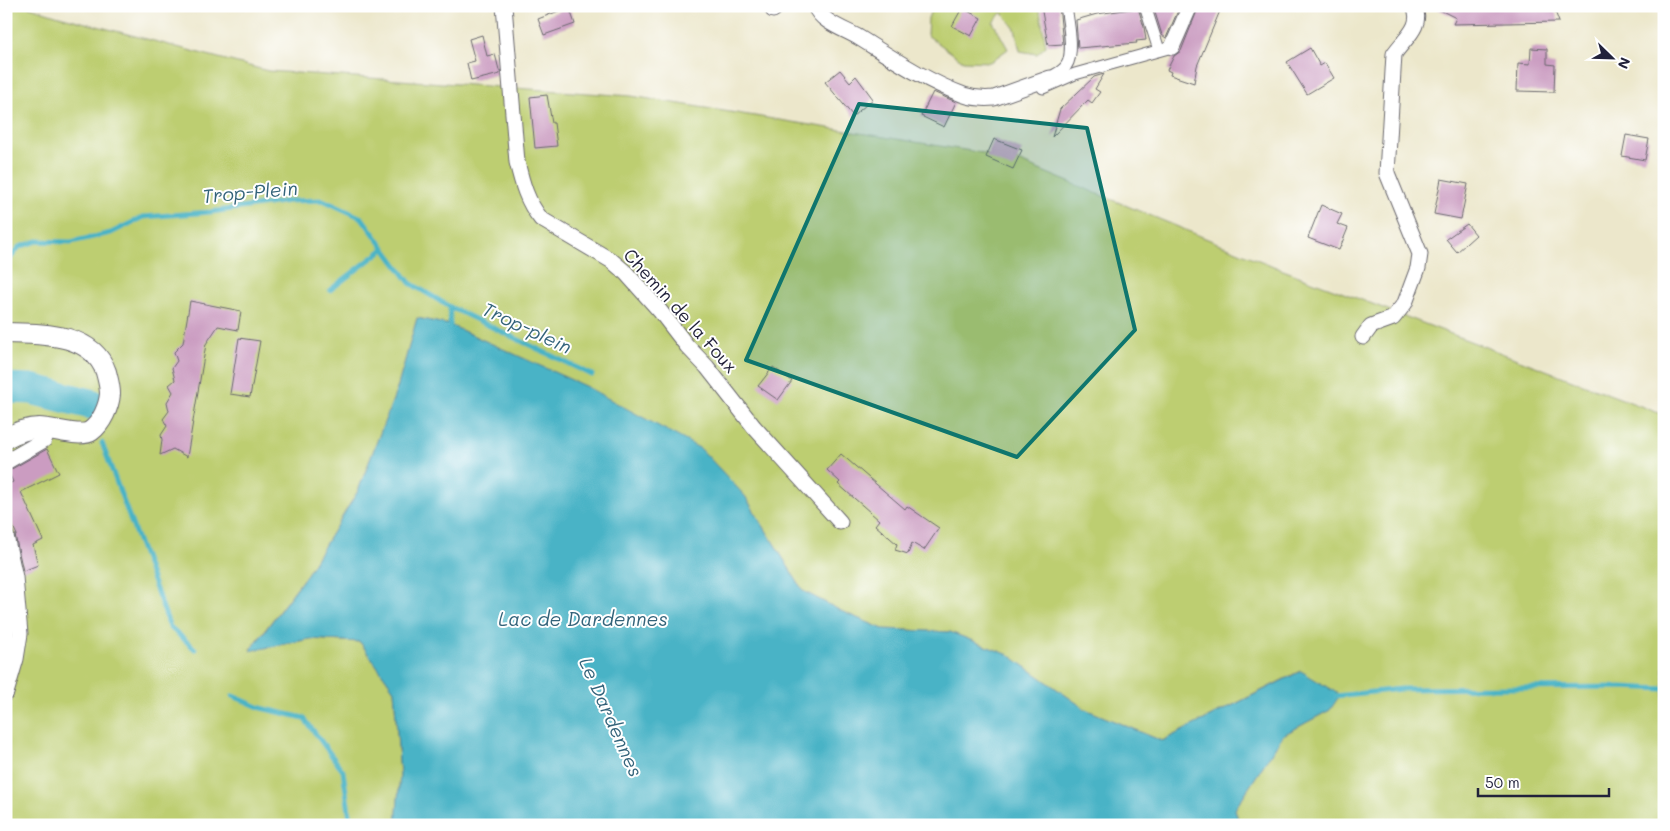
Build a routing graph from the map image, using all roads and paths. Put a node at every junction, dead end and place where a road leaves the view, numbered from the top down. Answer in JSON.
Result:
{"nodes":[{"id":1,"x":504,"y":6,"type":"edge"},
{"id":2,"x":815,"y":6,"type":"edge"},
{"id":3,"x":1066,"y":6,"type":"edge"},
{"id":4,"x":1190,"y":6,"type":"edge"},
{"id":5,"x":1414,"y":6,"type":"edge"},
{"id":6,"x":1147,"y":10,"type":"edge"},
{"id":7,"x":1165,"y":49,"type":"junction"},
{"id":8,"x":1050,"y":78,"type":"joint"},
{"id":9,"x":1021,"y":88,"type":"junction"},
{"id":10,"x":6,"y":333,"type":"edge"},
{"id":11,"x":1364,"y":337,"type":"dead end"},
{"id":12,"x":49,"y":428,"type":"junction"},
{"id":13,"x":6,"y":438,"type":"edge"},
{"id":14,"x":6,"y":462,"type":"edge"},
{"id":15,"x":840,"y":522,"type":"dead end"},
{"id":16,"x":6,"y":536,"type":"edge"},
{"id":17,"x":6,"y":693,"type":"edge"}],
"edges":[{"from":1,"to":15,"type":"street","name":"Chemin de la Foux"},
{"from":2,"to":9,"type":"street"},
{"from":3,"to":8,"type":"street"},
{"from":4,"to":7,"type":"street"},
{"from":5,"to":11,"type":"street"},
{"from":6,"to":7,"type":"street"},
{"from":7,"to":9,"type":"street"},
{"from":8,"to":9,"type":"street"},
{"from":10,"to":12,"type":"street"},
{"from":12,"to":13,"type":"street"},
{"from":12,"to":14,"type":"street"},
{"from":16,"to":17,"type":"street"}]}
